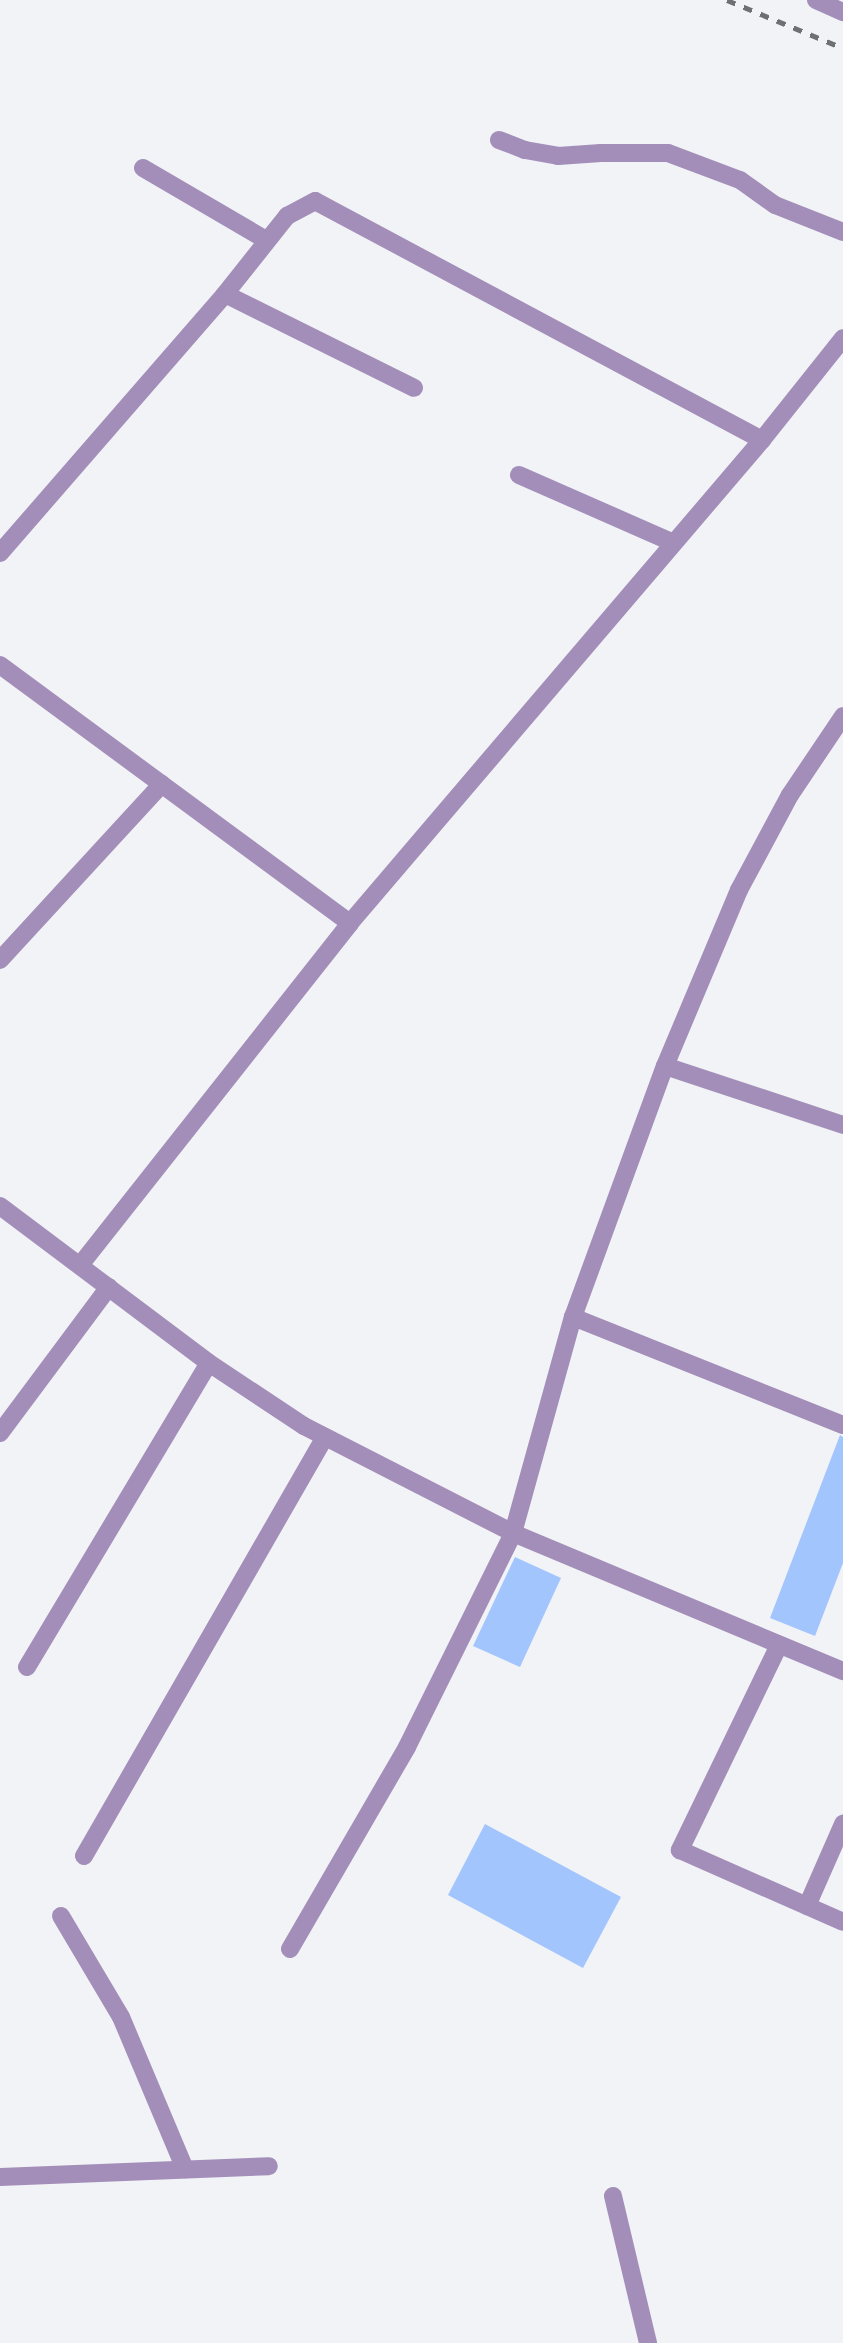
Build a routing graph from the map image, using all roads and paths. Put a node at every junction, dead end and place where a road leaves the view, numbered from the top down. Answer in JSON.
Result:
{"nodes":[{"id":1,"x":816,"y":0,"type":"edge"},
{"id":2,"x":843,"y":12,"type":"edge"},
{"id":3,"x":499,"y":140,"type":"dead end"},
{"id":4,"x":143,"y":168,"type":"dead end"},
{"id":5,"x":843,"y":232,"type":"edge"},
{"id":6,"x":266,"y":240,"type":"junction"},
{"id":7,"x":225,"y":294,"type":"junction"},
{"id":8,"x":843,"y":338,"type":"edge"},
{"id":9,"x":414,"y":388,"type":"dead end"},
{"id":10,"x":762,"y":440,"type":"junction"},
{"id":11,"x":519,"y":475,"type":"dead end"},
{"id":12,"x":674,"y":543,"type":"junction"},
{"id":13,"x":0,"y":553,"type":"edge"},
{"id":14,"x":0,"y":664,"type":"edge"},
{"id":15,"x":843,"y":716,"type":"edge"},
{"id":16,"x":162,"y":784,"type":"junction"},
{"id":17,"x":349,"y":923,"type":"junction"},
{"id":18,"x":0,"y":960,"type":"edge"},
{"id":19,"x":665,"y":1066,"type":"junction"},
{"id":20,"x":843,"y":1125,"type":"edge"},
{"id":21,"x":0,"y":1206,"type":"edge"},
{"id":22,"x":81,"y":1265,"type":"junction"},
{"id":23,"x":109,"y":1287,"type":"junction"},
{"id":24,"x":573,"y":1317,"type":"junction"},
{"id":25,"x":209,"y":1363,"type":"junction"},
{"id":26,"x":843,"y":1425,"type":"edge"},
{"id":27,"x":0,"y":1433,"type":"edge"},
{"id":28,"x":325,"y":1437,"type":"junction"},
{"id":29,"x":513,"y":1533,"type":"junction"},
{"id":30,"x":779,"y":1645,"type":"junction"},
{"id":31,"x":27,"y":1667,"type":"dead end"},
{"id":32,"x":843,"y":1671,"type":"edge"},
{"id":33,"x":843,"y":1824,"type":"edge"},
{"id":34,"x":84,"y":1856,"type":"dead end"},
{"id":35,"x":807,"y":1906,"type":"junction"},
{"id":36,"x":61,"y":1916,"type":"dead end"},
{"id":37,"x":843,"y":1922,"type":"edge"},
{"id":38,"x":290,"y":1949,"type":"dead end"},
{"id":39,"x":269,"y":2166,"type":"dead end"},
{"id":40,"x":185,"y":2169,"type":"junction"},
{"id":41,"x":0,"y":2177,"type":"edge"},
{"id":42,"x":613,"y":2196,"type":"dead end"},
{"id":43,"x":648,"y":2343,"type":"edge"}],
"edges":[{"from":1,"to":2,"type":"street"},
{"from":3,"to":5,"type":"street"},
{"from":4,"to":6,"type":"street"},
{"from":6,"to":7,"type":"street"},
{"from":6,"to":10,"type":"street"},
{"from":7,"to":9,"type":"street"},
{"from":7,"to":13,"type":"street"},
{"from":8,"to":10,"type":"street"},
{"from":10,"to":12,"type":"street"},
{"from":11,"to":12,"type":"street"},
{"from":12,"to":17,"type":"street"},
{"from":14,"to":16,"type":"street"},
{"from":15,"to":19,"type":"street"},
{"from":16,"to":17,"type":"street"},
{"from":16,"to":18,"type":"street"},
{"from":17,"to":22,"type":"street"},
{"from":19,"to":20,"type":"street"},
{"from":19,"to":24,"type":"street"},
{"from":21,"to":22,"type":"street"},
{"from":22,"to":23,"type":"street"},
{"from":23,"to":25,"type":"street"},
{"from":23,"to":27,"type":"street"},
{"from":24,"to":26,"type":"street"},
{"from":24,"to":29,"type":"street"},
{"from":25,"to":28,"type":"street"},
{"from":25,"to":31,"type":"street"},
{"from":28,"to":29,"type":"street"},
{"from":28,"to":34,"type":"street"},
{"from":29,"to":30,"type":"street"},
{"from":29,"to":38,"type":"street"},
{"from":30,"to":32,"type":"street"},
{"from":30,"to":35,"type":"street"},
{"from":33,"to":35,"type":"street"},
{"from":35,"to":37,"type":"street"},
{"from":36,"to":40,"type":"street"},
{"from":39,"to":40,"type":"street"},
{"from":40,"to":41,"type":"street"},
{"from":42,"to":43,"type":"street"}]}
